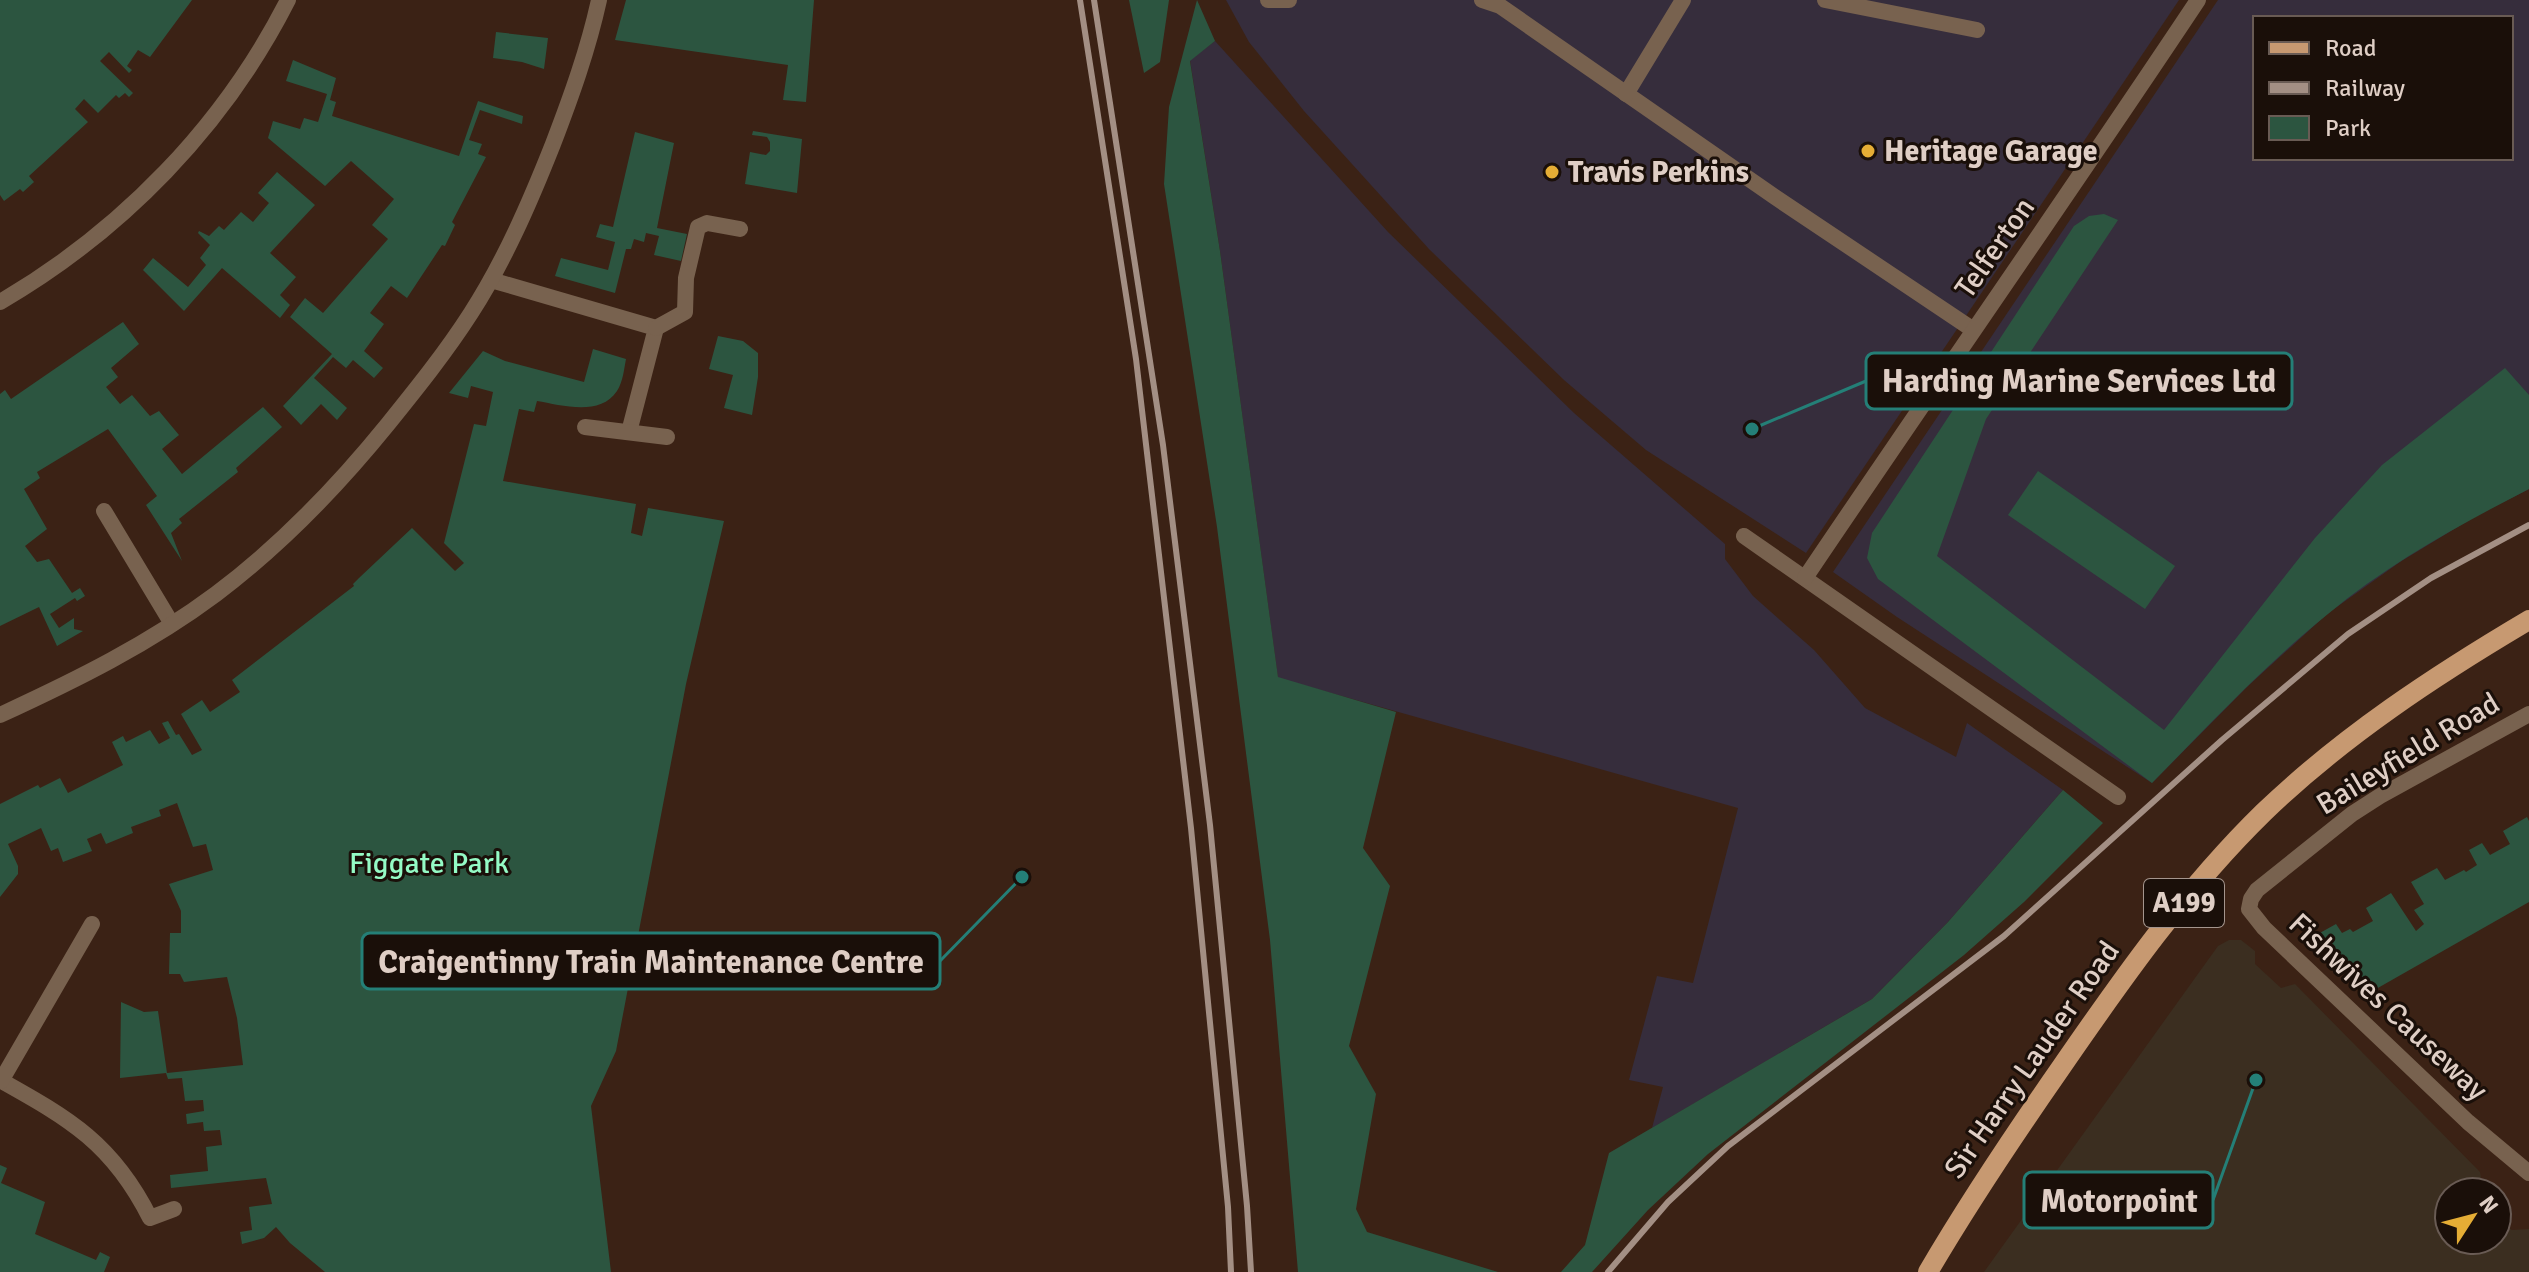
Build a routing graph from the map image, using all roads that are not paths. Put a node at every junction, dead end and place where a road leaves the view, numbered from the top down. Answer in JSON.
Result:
{"nodes":[{"id":1,"x":288,"y":0,"type":"edge"},
{"id":2,"x":599,"y":0,"type":"edge"},
{"id":3,"x":1268,"y":0,"type":"edge"},
{"id":4,"x":1289,"y":0,"type":"edge"},
{"id":5,"x":1482,"y":0,"type":"edge"},
{"id":6,"x":1683,"y":0,"type":"edge"},
{"id":7,"x":1825,"y":0,"type":"edge"},
{"id":8,"x":2198,"y":0,"type":"edge"},
{"id":9,"x":1977,"y":30,"type":"dead end"},
{"id":10,"x":1626,"y":94,"type":"junction"},
{"id":11,"x":740,"y":229,"type":"dead end"},
{"id":12,"x":491,"y":280,"type":"junction"},
{"id":13,"x":0,"y":302,"type":"edge"},
{"id":14,"x":656,"y":328,"type":"junction"},
{"id":15,"x":1972,"y":329,"type":"junction"},
{"id":16,"x":585,"y":427,"type":"dead end"},
{"id":17,"x":629,"y":432,"type":"junction"},
{"id":18,"x":667,"y":437,"type":"dead end"},
{"id":19,"x":104,"y":511,"type":"dead end"},
{"id":20,"x":1744,"y":536,"type":"dead end"},
{"id":21,"x":1805,"y":578,"type":"junction"},
{"id":22,"x":2529,"y":620,"type":"edge"},
{"id":23,"x":172,"y":624,"type":"junction"},
{"id":24,"x":2529,"y":714,"type":"edge"},
{"id":25,"x":0,"y":715,"type":"edge"},
{"id":26,"x":2118,"y":797,"type":"dead end"},
{"id":27,"x":2249,"y":909,"type":"joint"},
{"id":28,"x":92,"y":924,"type":"dead end"},
{"id":29,"x":0,"y":1081,"type":"edge"},
{"id":30,"x":2529,"y":1173,"type":"edge"},
{"id":31,"x":174,"y":1209,"type":"dead end"},
{"id":32,"x":1928,"y":1272,"type":"edge"}],
"edges":[{"from":1,"to":13,"type":"street"},
{"from":2,"to":12,"type":"street"},
{"from":3,"to":4,"type":"street"},
{"from":5,"to":10,"type":"street"},
{"from":6,"to":10,"type":"street"},
{"from":7,"to":9,"type":"street"},
{"from":8,"to":15,"type":"street","name":"Telferton"},
{"from":10,"to":15,"type":"street"},
{"from":11,"to":14,"type":"street"},
{"from":12,"to":14,"type":"street"},
{"from":12,"to":23,"type":"street"},
{"from":14,"to":17,"type":"street"},
{"from":15,"to":21,"type":"street"},
{"from":16,"to":17,"type":"street"},
{"from":17,"to":18,"type":"street"},
{"from":19,"to":23,"type":"street"},
{"from":20,"to":21,"type":"street"},
{"from":21,"to":26,"type":"street"},
{"from":22,"to":32,"type":"main road","name":"Sir Harry Lauder Road","number":"A199"},
{"from":23,"to":25,"type":"street"},
{"from":24,"to":27,"type":"street","name":"Baileyfield Road"},
{"from":27,"to":30,"type":"street","name":"Fishwives Causeway"},
{"from":28,"to":29,"type":"street"},
{"from":29,"to":31,"type":"street"}]}
